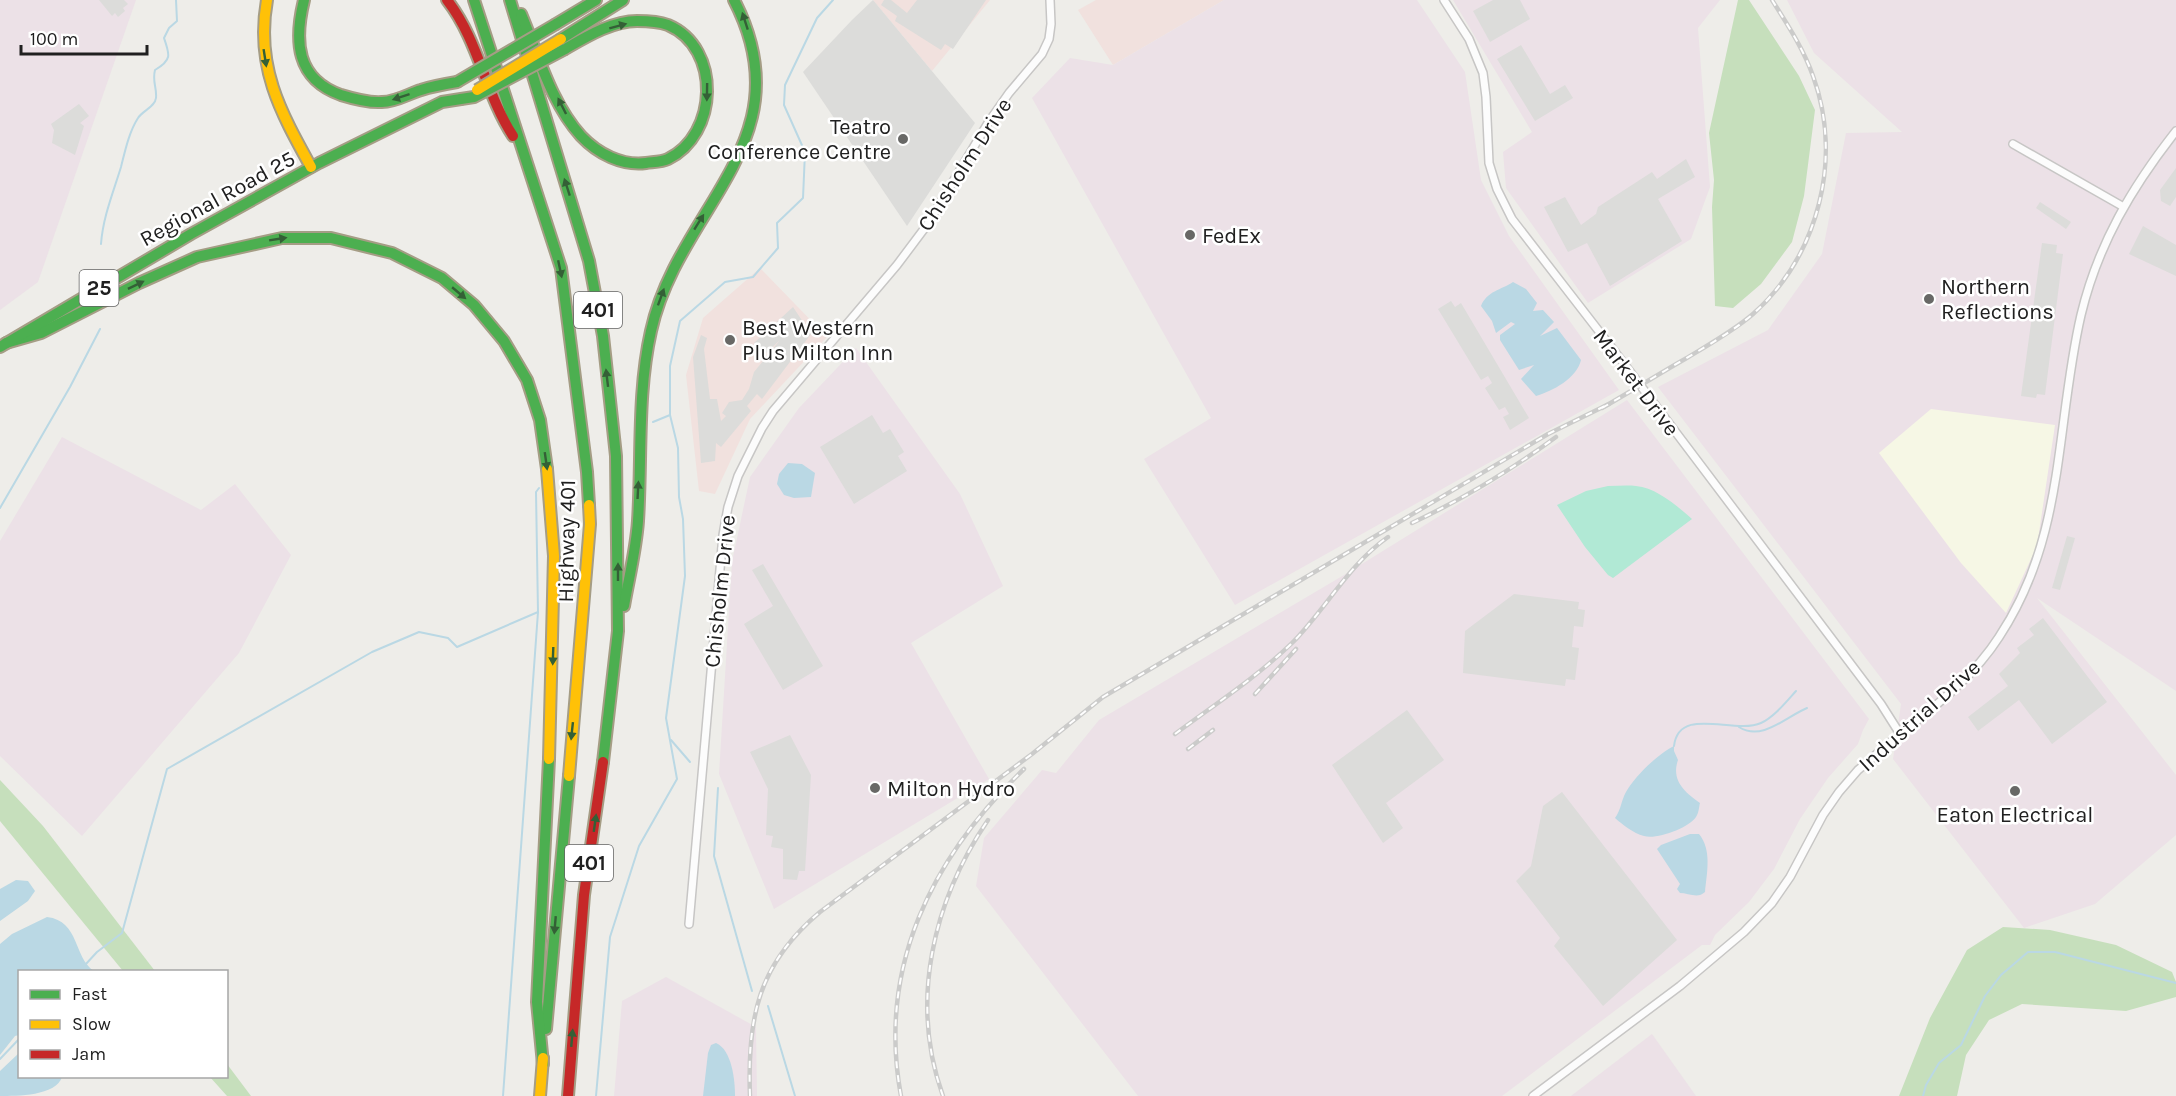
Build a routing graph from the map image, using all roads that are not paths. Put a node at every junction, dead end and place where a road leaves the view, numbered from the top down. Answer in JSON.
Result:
{"nodes":[{"id":1,"x":267,"y":0,"type":"edge"},
{"id":2,"x":304,"y":0,"type":"edge"},
{"id":3,"x":447,"y":0,"type":"edge"},
{"id":4,"x":474,"y":0,"type":"edge"},
{"id":5,"x":510,"y":0,"type":"edge"},
{"id":6,"x":515,"y":0,"type":"edge"},
{"id":7,"x":596,"y":0,"type":"edge"},
{"id":8,"x":623,"y":0,"type":"edge"},
{"id":9,"x":734,"y":0,"type":"edge"},
{"id":10,"x":1050,"y":0,"type":"edge"},
{"id":11,"x":1444,"y":0,"type":"edge"},
{"id":12,"x":563,"y":44,"type":"junction"},
{"id":13,"x":457,"y":82,"type":"junction"},
{"id":14,"x":442,"y":102,"type":"junction"},
{"id":15,"x":2176,"y":131,"type":"edge"},
{"id":16,"x":2013,"y":144,"type":"dead end"},
{"id":17,"x":524,"y":153,"type":"junction"},
{"id":18,"x":311,"y":167,"type":"junction"},
{"id":19,"x":2122,"y":206,"type":"junction"},
{"id":20,"x":3,"y":345,"type":"edge"},
{"id":21,"x":618,"y":631,"type":"junction"},
{"id":22,"x":1900,"y":734,"type":"junction"},
{"id":23,"x":688,"y":924,"type":"dead end"},
{"id":24,"x":543,"y":1064,"type":"junction"},
{"id":25,"x":540,"y":1096,"type":"edge"},
{"id":26,"x":568,"y":1096,"type":"edge"},
{"id":27,"x":1533,"y":1096,"type":"edge"}],
"edges":[{"from":1,"to":18,"type":"main road","one_way":true},
{"from":13,"to":2,"type":"main road","one_way":true},
{"from":3,"to":17,"type":"main road"},
{"from":4,"to":17,"type":"main road","name":"Highway 401","number":"401"},
{"from":21,"to":5,"type":"main road","number":"401","one_way":true},
{"from":12,"to":6,"type":"main road","one_way":true},
{"from":7,"to":13,"type":"main road","number":"25","bridge":true},
{"from":8,"to":12,"type":"main road"},
{"from":21,"to":9,"type":"main road","one_way":true},
{"from":10,"to":23,"type":"street","name":"Chisholm Drive"},
{"from":11,"to":22,"type":"street","name":"Market Drive"},
{"from":12,"to":14,"type":"main road","name":"Regional Road 25","number":"25","bridge":true},
{"from":13,"to":14,"type":"main road","number":"25"},
{"from":14,"to":18,"type":"main road","name":"Regional Road 25","number":"25"},
{"from":15,"to":19,"type":"street","name":"Industrial Drive"},
{"from":16,"to":19,"type":"street"},
{"from":17,"to":24,"type":"main road","name":"Highway 401","number":"401","one_way":true},
{"from":18,"to":20,"type":"main road","name":"Regional Road 25","number":"25"},
{"from":19,"to":22,"type":"street","name":"Industrial Drive"},
{"from":20,"to":24,"type":"main road","one_way":true},
{"from":26,"to":21,"type":"main road","number":"401","one_way":true},
{"from":22,"to":27,"type":"street","name":"Industrial Drive"},
{"from":24,"to":25,"type":"main road","name":"Highway 401","number":"401"}]}
